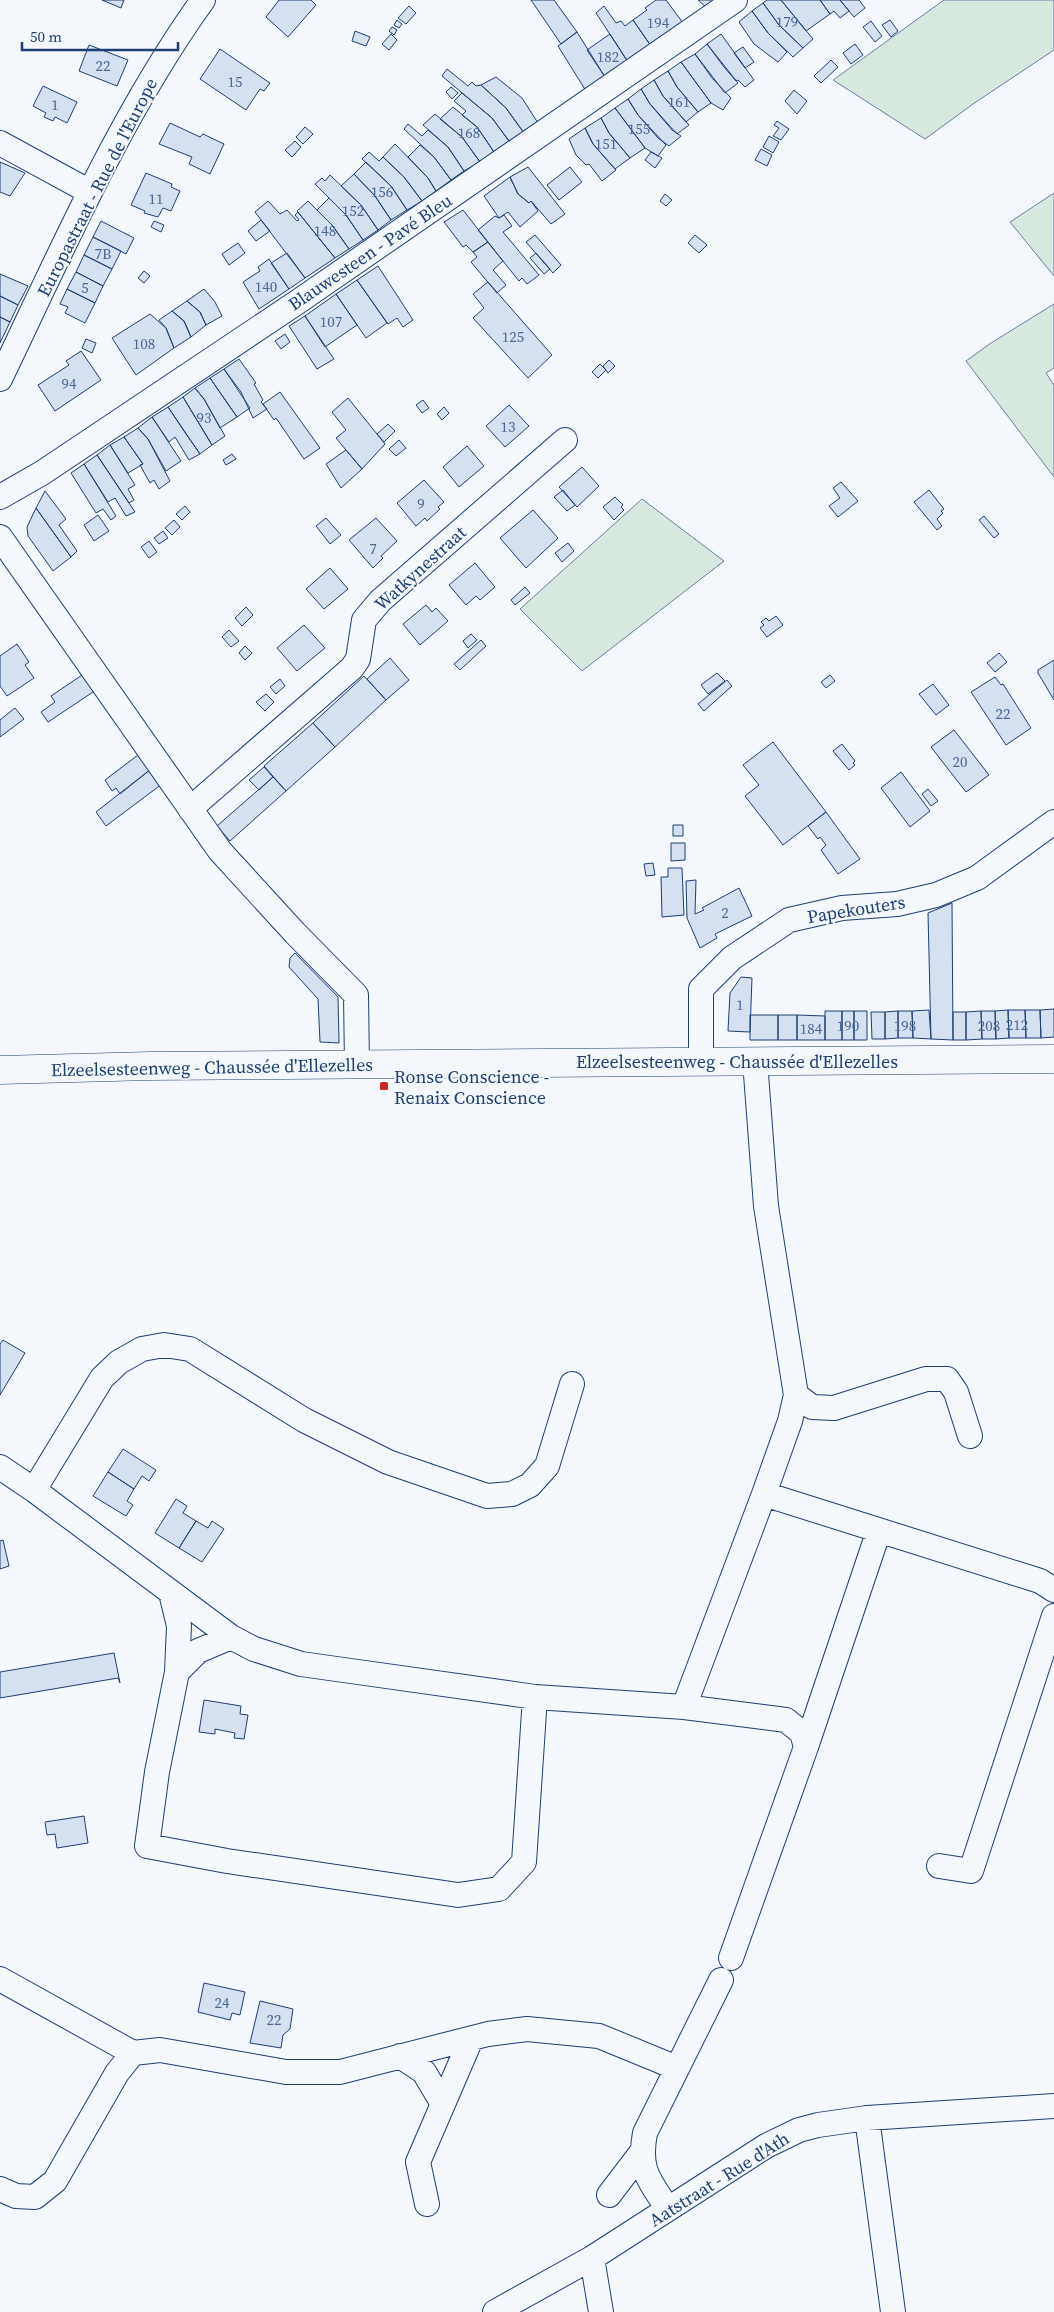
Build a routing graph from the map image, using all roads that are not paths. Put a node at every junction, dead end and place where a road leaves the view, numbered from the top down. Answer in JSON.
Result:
{"nodes":[{"id":1,"x":203,"y":0,"type":"edge"},
{"id":2,"x":735,"y":0,"type":"edge"},
{"id":3,"x":0,"y":143,"type":"edge"},
{"id":4,"x":90,"y":192,"type":"junction"},
{"id":5,"x":0,"y":379,"type":"edge"},
{"id":6,"x":564,"y":440,"type":"dead end"},
{"id":7,"x":0,"y":498,"type":"edge"},
{"id":8,"x":0,"y":537,"type":"edge"},
{"id":9,"x":190,"y":809,"type":"junction"},
{"id":10,"x":1054,"y":822,"type":"edge"},
{"id":11,"x":1054,"y":1059,"type":"edge"},
{"id":12,"x":701,"y":1060,"type":"junction"},
{"id":13,"x":755,"y":1061,"type":"junction"},
{"id":14,"x":357,"y":1066,"type":"junction"},
{"id":15,"x":0,"y":1070,"type":"edge"},
{"id":16,"x":572,"y":1384,"type":"dead end"},
{"id":17,"x":796,"y":1395,"type":"junction"},
{"id":18,"x":970,"y":1436,"type":"dead end"},
{"id":19,"x":0,"y":1467,"type":"edge"},
{"id":20,"x":34,"y":1490,"type":"junction"},
{"id":21,"x":764,"y":1494,"type":"junction"},
{"id":22,"x":879,"y":1530,"type":"junction"},
{"id":23,"x":1054,"y":1590,"type":"edge"},
{"id":24,"x":171,"y":1593,"type":"junction"},
{"id":25,"x":1054,"y":1616,"type":"edge"},
{"id":26,"x":231,"y":1637,"type":"junction"},
{"id":27,"x":176,"y":1672,"type":"junction"},
{"id":28,"x":535,"y":1697,"type":"junction"},
{"id":29,"x":684,"y":1707,"type":"junction"},
{"id":30,"x":806,"y":1747,"type":"junction"},
{"id":31,"x":939,"y":1866,"type":"dead end"},
{"id":32,"x":730,"y":1958,"type":"dead end"},
{"id":33,"x":0,"y":1979,"type":"edge"},
{"id":34,"x":721,"y":1980,"type":"dead end"},
{"id":35,"x":471,"y":2039,"type":"junction"},
{"id":36,"x":133,"y":2053,"type":"junction"},
{"id":37,"x":400,"y":2056,"type":"junction"},
{"id":38,"x":677,"y":2068,"type":"junction"},
{"id":39,"x":443,"y":2104,"type":"junction"},
{"id":40,"x":1054,"y":2106,"type":"edge"},
{"id":41,"x":867,"y":2118,"type":"junction"},
{"id":42,"x":641,"y":2153,"type":"junction"},
{"id":43,"x":0,"y":2189,"type":"edge"},
{"id":44,"x":609,"y":2195,"type":"dead end"},
{"id":45,"x":427,"y":2204,"type":"dead end"},
{"id":46,"x":668,"y":2209,"type":"junction"},
{"id":47,"x":592,"y":2258,"type":"junction"},
{"id":48,"x":495,"y":2312,"type":"edge"},
{"id":49,"x":601,"y":2312,"type":"edge"},
{"id":50,"x":893,"y":2312,"type":"edge"}],
"edges":[{"from":1,"to":4,"type":"street","name":"Europastraat - Rue de l'Europe"},
{"from":2,"to":7,"type":"street","name":"Blauwesteen - Pavé Bleu"},
{"from":3,"to":4,"type":"street"},
{"from":4,"to":5,"type":"street","name":"Europastraat - Rue de l'Europe"},
{"from":6,"to":9,"type":"street","name":"Watkynestraat"},
{"from":8,"to":9,"type":"street"},
{"from":9,"to":14,"type":"street"},
{"from":10,"to":12,"type":"street","name":"Papekouters"},
{"from":11,"to":13,"type":"main road","name":"Elzeelsesteenweg - Chaussée d'Ellezelles"},
{"from":12,"to":13,"type":"main road","name":"Elzeelsesteenweg - Chaussée d'Ellezelles"},
{"from":12,"to":14,"type":"main road","name":"Elzeelsesteenweg - Chaussée d'Ellezelles"},
{"from":13,"to":17,"type":"street"},
{"from":14,"to":15,"type":"main road","name":"Elzeelsesteenweg - Chaussée d'Ellezelles"},
{"from":16,"to":20,"type":"street"},
{"from":17,"to":18,"type":"street"},
{"from":17,"to":21,"type":"street"},
{"from":19,"to":20,"type":"street"},
{"from":20,"to":24,"type":"street"},
{"from":21,"to":22,"type":"street"},
{"from":21,"to":29,"type":"street"},
{"from":22,"to":23,"type":"street"},
{"from":22,"to":30,"type":"street"},
{"from":24,"to":26,"type":"street"},
{"from":24,"to":27,"type":"street"},
{"from":25,"to":31,"type":"street"},
{"from":26,"to":27,"type":"street"},
{"from":26,"to":28,"type":"street"},
{"from":27,"to":28,"type":"street"},
{"from":28,"to":29,"type":"street"},
{"from":29,"to":30,"type":"street"},
{"from":30,"to":32,"type":"street"},
{"from":33,"to":36,"type":"street"},
{"from":34,"to":38,"type":"street"},
{"from":35,"to":37,"type":"street"},
{"from":35,"to":38,"type":"street"},
{"from":35,"to":39,"type":"street"},
{"from":36,"to":37,"type":"street"},
{"from":36,"to":43,"type":"street"},
{"from":37,"to":39,"type":"street"},
{"from":38,"to":42,"type":"street"},
{"from":39,"to":45,"type":"street"},
{"from":40,"to":41,"type":"street","name":"Aatstraat - Rue d'Ath"},
{"from":41,"to":46,"type":"street","name":"Aatstraat - Rue d'Ath"},
{"from":41,"to":50,"type":"street"},
{"from":42,"to":44,"type":"street"},
{"from":42,"to":46,"type":"street"},
{"from":46,"to":47,"type":"street","name":"Aatstraat - Rue d'Ath"},
{"from":47,"to":48,"type":"street","name":"Aatstraat - Rue d'Ath"},
{"from":47,"to":49,"type":"street"}]}
